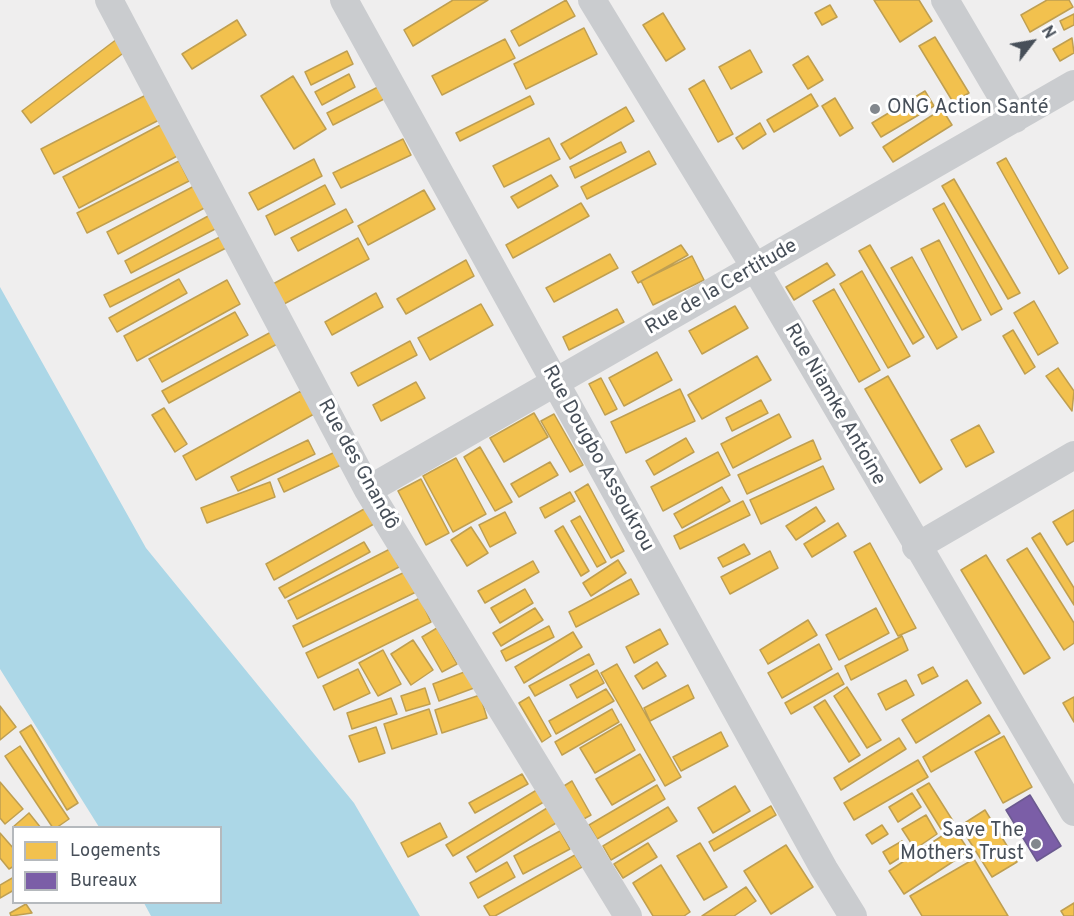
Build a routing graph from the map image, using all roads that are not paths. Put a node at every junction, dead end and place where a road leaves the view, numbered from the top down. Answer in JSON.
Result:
{"nodes":[{"id":1,"x":109,"y":0,"type":"edge"},
{"id":2,"x":344,"y":0,"type":"edge"},
{"id":3,"x":592,"y":0,"type":"edge"},
{"id":4,"x":945,"y":0,"type":"edge"},
{"id":5,"x":1074,"y":84,"type":"edge"},
{"id":6,"x":1015,"y":119,"type":"junction"},
{"id":7,"x":756,"y":269,"type":"junction"},
{"id":8,"x":555,"y":384,"type":"junction"},
{"id":9,"x":1074,"y":456,"type":"edge"},
{"id":10,"x":368,"y":490,"type":"junction"},
{"id":11,"x":916,"y":547,"type":"junction"},
{"id":12,"x":1070,"y":797,"type":"edge"},
{"id":13,"x":628,"y":916,"type":"edge"},
{"id":14,"x":853,"y":916,"type":"edge"}],
"edges":[{"from":1,"to":10,"type":"street","name":"Rue des Gnandô"},
{"from":2,"to":8,"type":"street","name":"Rue Dougbo Assoukrou"},
{"from":3,"to":7,"type":"street","name":"Rue Niamke Antoine"},
{"from":4,"to":6,"type":"street"},
{"from":5,"to":6,"type":"street","name":"Rue de la Certitude"},
{"from":6,"to":7,"type":"street","name":"Rue de la Certitude"},
{"from":7,"to":8,"type":"street","name":"Rue de la Certitude"},
{"from":7,"to":11,"type":"street","name":"Rue Niamke Antoine"},
{"from":8,"to":10,"type":"street","name":"Rue de la Certitude"},
{"from":8,"to":14,"type":"street","name":"Rue Dougbo Assoukrou"},
{"from":9,"to":11,"type":"street"},
{"from":10,"to":13,"type":"street","name":"Rue des Gnandô"},
{"from":11,"to":12,"type":"street","name":"Rue Niamke Antoine"}]}
